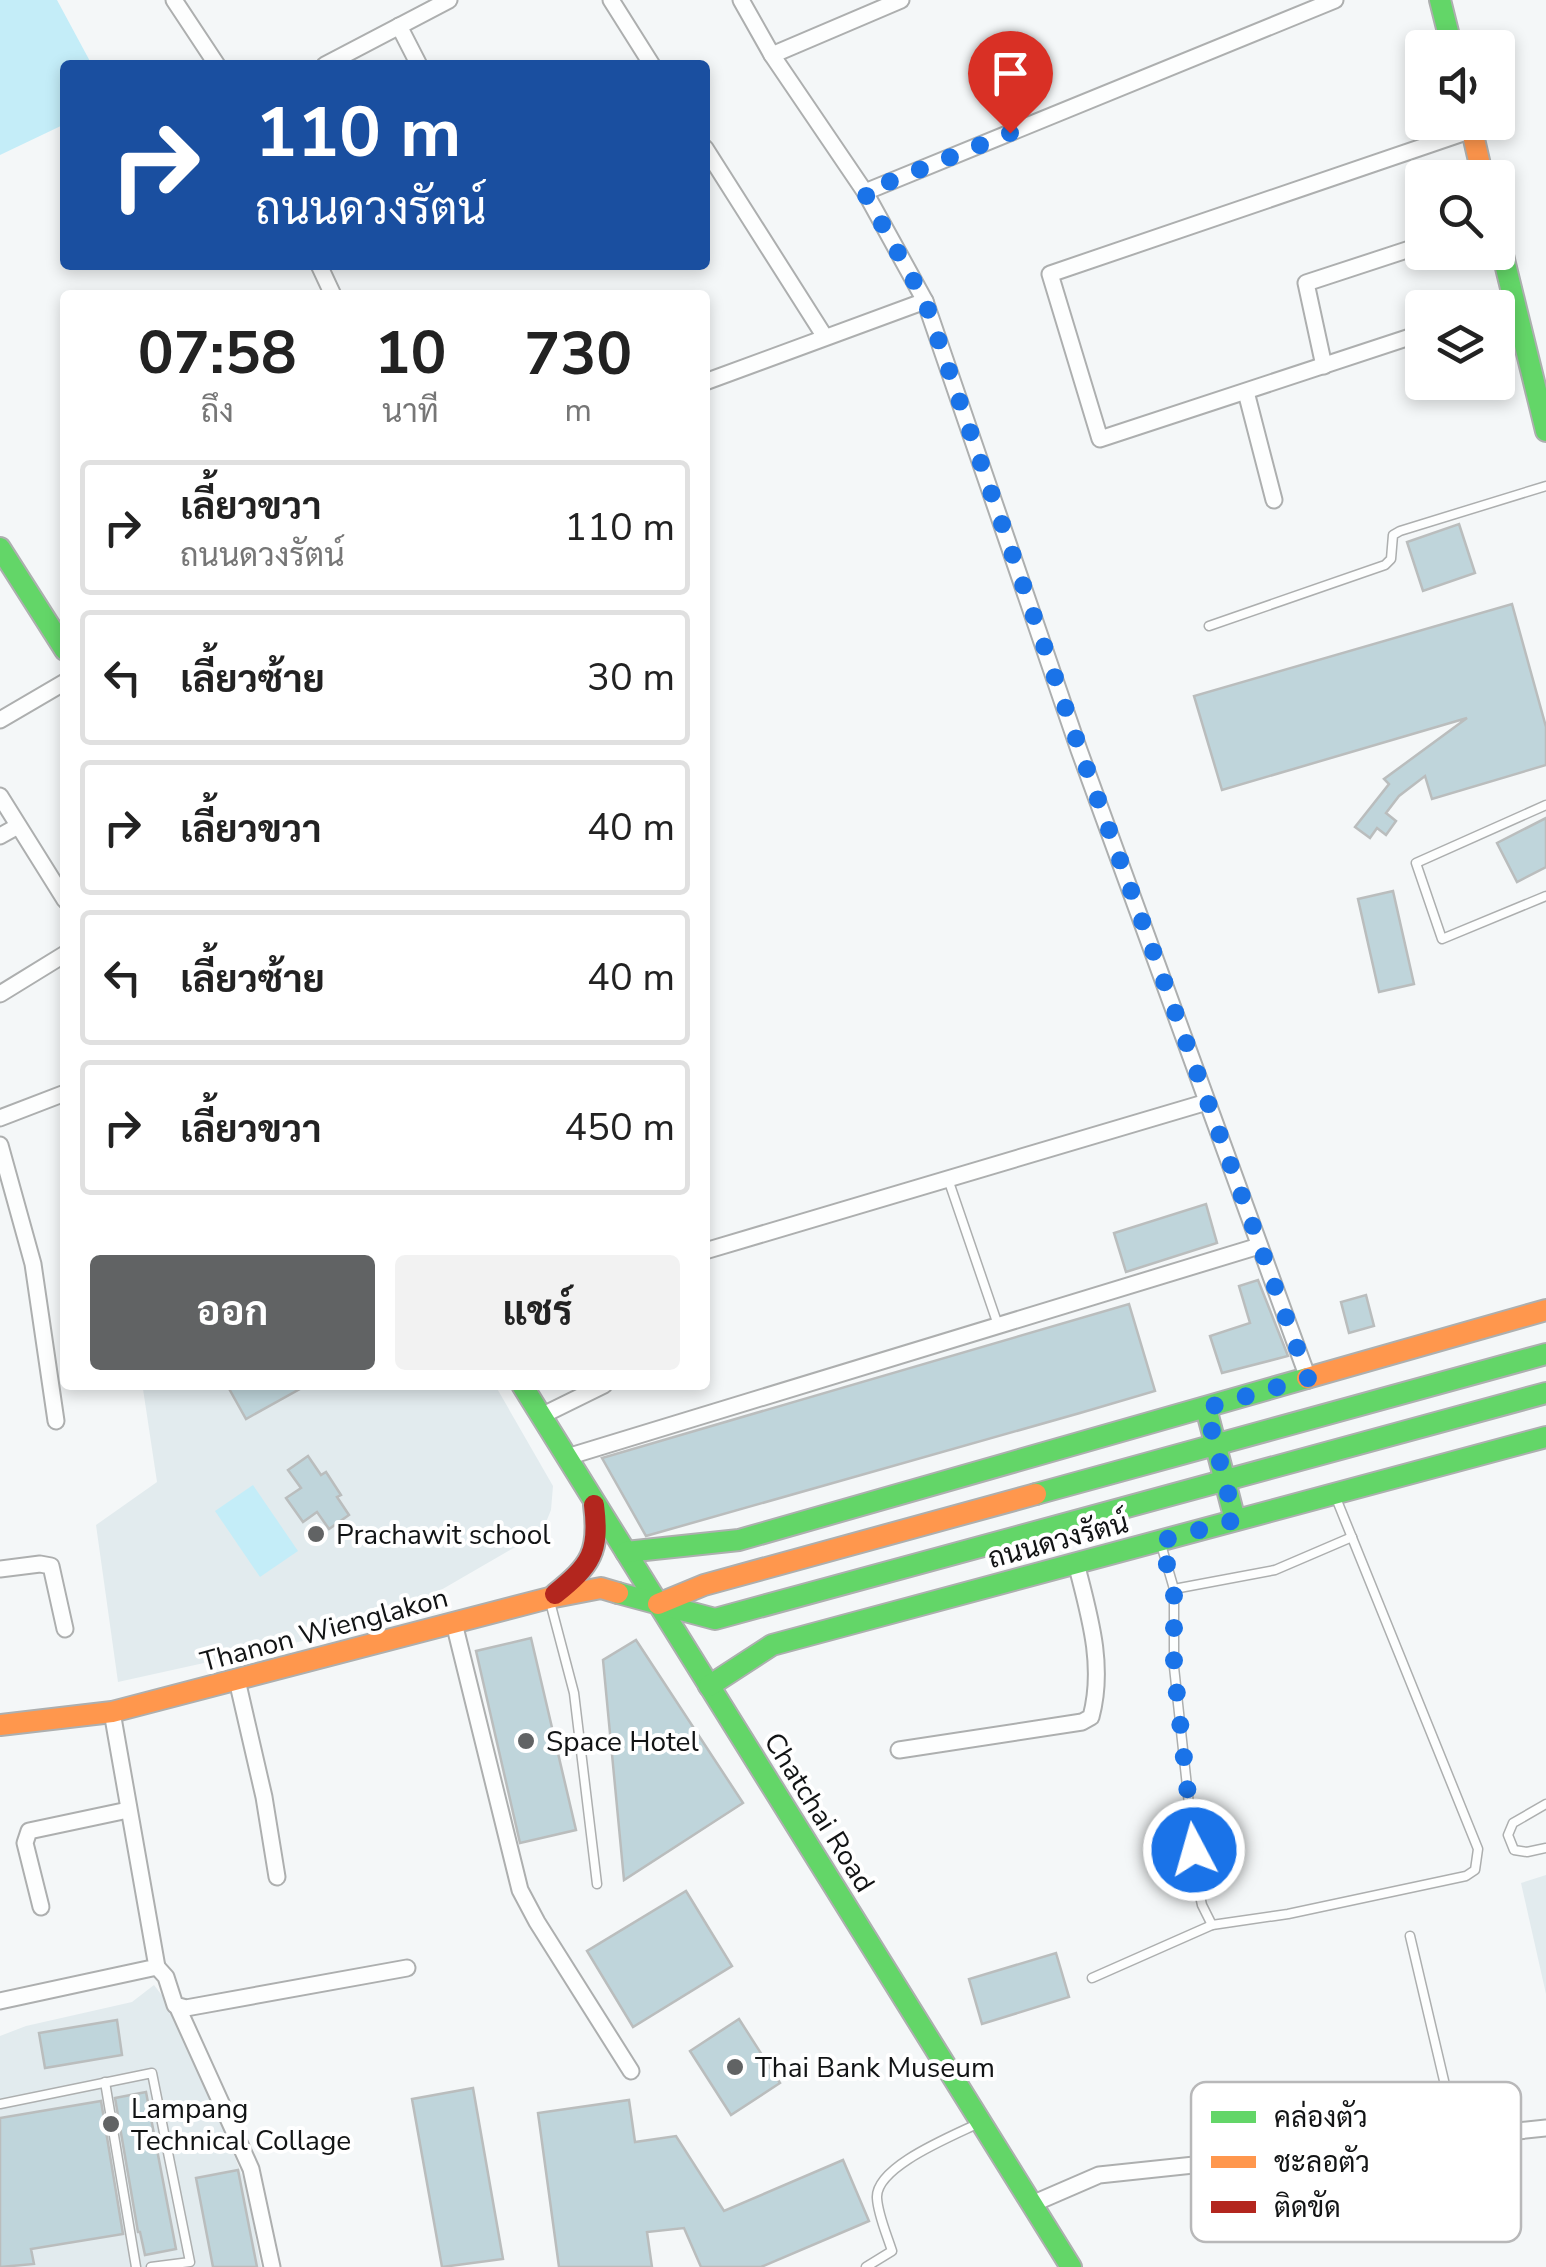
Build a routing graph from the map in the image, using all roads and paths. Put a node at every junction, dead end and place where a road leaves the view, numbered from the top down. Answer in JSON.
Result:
{"nodes":[{"id":1,"x":174,"y":0,"type":"edge"},
{"id":2,"x":448,"y":0,"type":"edge"},
{"id":3,"x":611,"y":0,"type":"edge"},
{"id":4,"x":741,"y":0,"type":"edge"},
{"id":5,"x":901,"y":0,"type":"edge"},
{"id":6,"x":1336,"y":0,"type":"edge"},
{"id":7,"x":1440,"y":0,"type":"edge"},
{"id":8,"x":400,"y":26,"type":"junction"},
{"id":9,"x":1448,"y":30,"type":"edge"},
{"id":10,"x":772,"y":55,"type":"junction"},
{"id":11,"x":214,"y":60,"type":"edge"},
{"id":12,"x":335,"y":60,"type":"edge"},
{"id":13,"x":417,"y":60,"type":"edge"},
{"id":14,"x":649,"y":60,"type":"edge"},
{"id":15,"x":1431,"y":140,"type":"edge"},
{"id":16,"x":710,"y":156,"type":"edge"},
{"id":17,"x":864,"y":192,"type":"junction"},
{"id":18,"x":1405,"y":251,"type":"edge"},
{"id":19,"x":925,"y":301,"type":"junction"},
{"id":20,"x":1515,"y":333,"type":"edge"},
{"id":21,"x":825,"y":337,"type":"junction"},
{"id":22,"x":1405,"y":339,"type":"edge"},
{"id":23,"x":1324,"y":366,"type":"junction"},
{"id":24,"x":710,"y":380,"type":"edge"},
{"id":25,"x":1246,"y":392,"type":"junction"},
{"id":26,"x":1546,"y":431,"type":"edge"},
{"id":27,"x":1546,"y":486,"type":"edge"},
{"id":28,"x":1274,"y":500,"type":"dead end"},
{"id":29,"x":1,"y":550,"type":"edge"},
{"id":30,"x":1209,"y":626,"type":"dead end"},
{"id":31,"x":60,"y":642,"type":"edge"},
{"id":32,"x":60,"y":685,"type":"edge"},
{"id":33,"x":0,"y":720,"type":"edge"},
{"id":34,"x":0,"y":796,"type":"edge"},
{"id":35,"x":1546,"y":805,"type":"edge"},
{"id":36,"x":18,"y":826,"type":"junction"},
{"id":37,"x":0,"y":836,"type":"edge"},
{"id":38,"x":60,"y":881,"type":"edge"},
{"id":39,"x":1546,"y":896,"type":"edge"},
{"id":40,"x":60,"y":957,"type":"edge"},
{"id":41,"x":0,"y":994,"type":"edge"},
{"id":42,"x":60,"y":1095,"type":"edge"},
{"id":43,"x":1207,"y":1102,"type":"junction"},
{"id":44,"x":0,"y":1118,"type":"edge"},
{"id":45,"x":0,"y":1145,"type":"edge"},
{"id":46,"x":948,"y":1179,"type":"junction"},
{"id":47,"x":1259,"y":1246,"type":"junction"},
{"id":48,"x":710,"y":1250,"type":"edge"},
{"id":49,"x":1546,"y":1310,"type":"edge"},
{"id":50,"x":998,"y":1325,"type":"junction"},
{"id":51,"x":1546,"y":1354,"type":"edge"},
{"id":52,"x":1308,"y":1378,"type":"junction"},
{"id":53,"x":525,"y":1390,"type":"edge"},
{"id":54,"x":594,"y":1390,"type":"edge"},
{"id":55,"x":1546,"y":1393,"type":"edge"},
{"id":56,"x":1206,"y":1408,"type":"junction"},
{"id":57,"x":542,"y":1416,"type":"junction"},
{"id":58,"x":56,"y":1421,"type":"dead end"},
{"id":59,"x":1546,"y":1437,"type":"edge"},
{"id":60,"x":1216,"y":1446,"type":"junction"},
{"id":61,"x":567,"y":1457,"type":"junction"},
{"id":62,"x":1225,"y":1480,"type":"junction"},
{"id":63,"x":1334,"y":1494,"type":"junction"},
{"id":64,"x":594,"y":1500,"type":"junction"},
{"id":65,"x":1235,"y":1520,"type":"junction"},
{"id":66,"x":1352,"y":1538,"type":"junction"},
{"id":67,"x":1160,"y":1541,"type":"junction"},
{"id":68,"x":626,"y":1552,"type":"junction"},
{"id":69,"x":1076,"y":1564,"type":"junction"},
{"id":70,"x":0,"y":1569,"type":"edge"},
{"id":71,"x":1174,"y":1588,"type":"junction"},
{"id":72,"x":549,"y":1598,"type":"junction"},
{"id":73,"x":658,"y":1604,"type":"junction"},
{"id":74,"x":454,"y":1623,"type":"junction"},
{"id":75,"x":64,"y":1630,"type":"dead end"},
{"id":76,"x":236,"y":1680,"type":"junction"},
{"id":77,"x":710,"y":1686,"type":"junction"},
{"id":78,"x":112,"y":1712,"type":"junction"},
{"id":79,"x":0,"y":1725,"type":"edge"},
{"id":80,"x":899,"y":1750,"type":"dead end"},
{"id":81,"x":1546,"y":1804,"type":"edge"},
{"id":82,"x":128,"y":1810,"type":"junction"},
{"id":83,"x":1546,"y":1848,"type":"edge"},
{"id":84,"x":277,"y":1877,"type":"dead end"},
{"id":85,"x":597,"y":1884,"type":"dead end"},
{"id":86,"x":42,"y":1907,"type":"dead end"},
{"id":87,"x":1212,"y":1924,"type":"junction"},
{"id":88,"x":1410,"y":1936,"type":"dead end"},
{"id":89,"x":157,"y":1967,"type":"junction"},
{"id":90,"x":407,"y":1968,"type":"dead end"},
{"id":91,"x":1092,"y":1978,"type":"dead end"},
{"id":92,"x":0,"y":2002,"type":"edge"},
{"id":93,"x":178,"y":2008,"type":"junction"},
{"id":94,"x":631,"y":2071,"type":"dead end"},
{"id":95,"x":105,"y":2082,"type":"junction"},
{"id":96,"x":1445,"y":2082,"type":"edge"},
{"id":97,"x":0,"y":2104,"type":"edge"},
{"id":98,"x":980,"y":2122,"type":"junction"},
{"id":99,"x":1546,"y":2128,"type":"edge"},
{"id":100,"x":1521,"y":2131,"type":"edge"},
{"id":101,"x":1191,"y":2166,"type":"edge"},
{"id":102,"x":1032,"y":2204,"type":"junction"},
{"id":103,"x":136,"y":2267,"type":"edge"},
{"id":104,"x":151,"y":2267,"type":"edge"},
{"id":105,"x":272,"y":2267,"type":"edge"},
{"id":106,"x":866,"y":2267,"type":"edge"},
{"id":107,"x":1070,"y":2267,"type":"edge"}],
"edges":[{"from":1,"to":11,"type":"street"},
{"from":2,"to":8,"type":"street"},
{"from":3,"to":14,"type":"street"},
{"from":4,"to":10,"type":"street"},
{"from":5,"to":10,"type":"street"},
{"from":6,"to":17,"type":"street"},
{"from":7,"to":9,"type":"main road"},
{"from":8,"to":12,"type":"street"},
{"from":8,"to":13,"type":"street"},
{"from":10,"to":17,"type":"street"},
{"from":15,"to":25,"type":"street"},
{"from":16,"to":21,"type":"street"},
{"from":17,"to":19,"type":"street"},
{"from":18,"to":23,"type":"street"},
{"from":19,"to":21,"type":"street"},
{"from":19,"to":43,"type":"street"},
{"from":20,"to":26,"type":"main road"},
{"from":21,"to":24,"type":"street"},
{"from":22,"to":23,"type":"street"},
{"from":23,"to":25,"type":"street"},
{"from":25,"to":28,"type":"street"},
{"from":27,"to":30,"type":"lane"},
{"from":29,"to":31,"type":"main road"},
{"from":32,"to":33,"type":"street"},
{"from":34,"to":36,"type":"street"},
{"from":35,"to":39,"type":"lane"},
{"from":36,"to":37,"type":"street"},
{"from":36,"to":38,"type":"street"},
{"from":40,"to":41,"type":"street"},
{"from":42,"to":44,"type":"street"},
{"from":43,"to":46,"type":"street"},
{"from":43,"to":47,"type":"street"},
{"from":45,"to":58,"type":"street"},
{"from":46,"to":48,"type":"street"},
{"from":46,"to":50,"type":"lane"},
{"from":47,"to":50,"type":"street"},
{"from":47,"to":52,"type":"street"},
{"from":49,"to":52,"type":"main road"},
{"from":50,"to":61,"type":"street"},
{"from":51,"to":60,"type":"main road"},
{"from":52,"to":56,"type":"main road"},
{"from":53,"to":57,"type":"main road","name":"Chatchai Road"},
{"from":54,"to":57,"type":"street"},
{"from":55,"to":62,"type":"main road","name":"Thanon Wienglakon"},
{"from":56,"to":60,"type":"main road"},
{"from":56,"to":68,"type":"main road"},
{"from":57,"to":61,"type":"main road","name":"Chatchai Road"},
{"from":59,"to":63,"type":"main road","name":"ถนนดวงรัตน์"},
{"from":60,"to":62,"type":"main road"},
{"from":60,"to":73,"type":"main road"},
{"from":61,"to":64,"type":"main road","name":"Chatchai Road"},
{"from":62,"to":65,"type":"main road"},
{"from":62,"to":73,"type":"main road","name":"Thanon Wienglakon"},
{"from":63,"to":65,"type":"main road","name":"ถนนดวงรัตน์"},
{"from":63,"to":66,"type":"lane"},
{"from":64,"to":68,"type":"main road","name":"Chatchai Road"},
{"from":64,"to":72,"type":"main road"},
{"from":65,"to":67,"type":"main road","name":"ถนนดวงรัตน์"},
{"from":66,"to":71,"type":"lane"},
{"from":66,"to":87,"type":"lane"},
{"from":67,"to":69,"type":"main road","name":"ถนนดวงรัตน์"},
{"from":67,"to":71,"type":"lane"},
{"from":68,"to":73,"type":"main road","name":"Chatchai Road"},
{"from":69,"to":77,"type":"main road","name":"ถนนดวงรัตน์"},
{"from":69,"to":80,"type":"street"},
{"from":70,"to":75,"type":"street"},
{"from":71,"to":87,"type":"lane"},
{"from":72,"to":73,"type":"main road","name":"Thanon Wienglakon"},
{"from":72,"to":74,"type":"main road","name":"Thanon Wienglakon"},
{"from":72,"to":85,"type":"lane"},
{"from":73,"to":77,"type":"main road","name":"Chatchai Road"},
{"from":74,"to":76,"type":"main road","name":"Thanon Wienglakon"},
{"from":74,"to":94,"type":"street"},
{"from":76,"to":78,"type":"main road","name":"Thanon Wienglakon"},
{"from":76,"to":84,"type":"street"},
{"from":77,"to":98,"type":"main road","name":"Chatchai Road"},
{"from":78,"to":79,"type":"main road","name":"Thanon Wienglakon"},
{"from":78,"to":82,"type":"street"},
{"from":81,"to":83,"type":"lane"},
{"from":82,"to":86,"type":"street"},
{"from":82,"to":89,"type":"street"},
{"from":87,"to":91,"type":"lane"},
{"from":88,"to":96,"type":"lane"},
{"from":89,"to":92,"type":"street"},
{"from":89,"to":93,"type":"street"},
{"from":90,"to":93,"type":"street"},
{"from":93,"to":105,"type":"street"},
{"from":95,"to":97,"type":"lane"},
{"from":95,"to":103,"type":"lane"},
{"from":95,"to":104,"type":"lane"},
{"from":98,"to":102,"type":"main road","name":"Chatchai Road"},
{"from":98,"to":106,"type":"lane"},
{"from":99,"to":100,"type":"street"},
{"from":101,"to":102,"type":"street"},
{"from":102,"to":107,"type":"main road","name":"Chatchai Road"}]}
